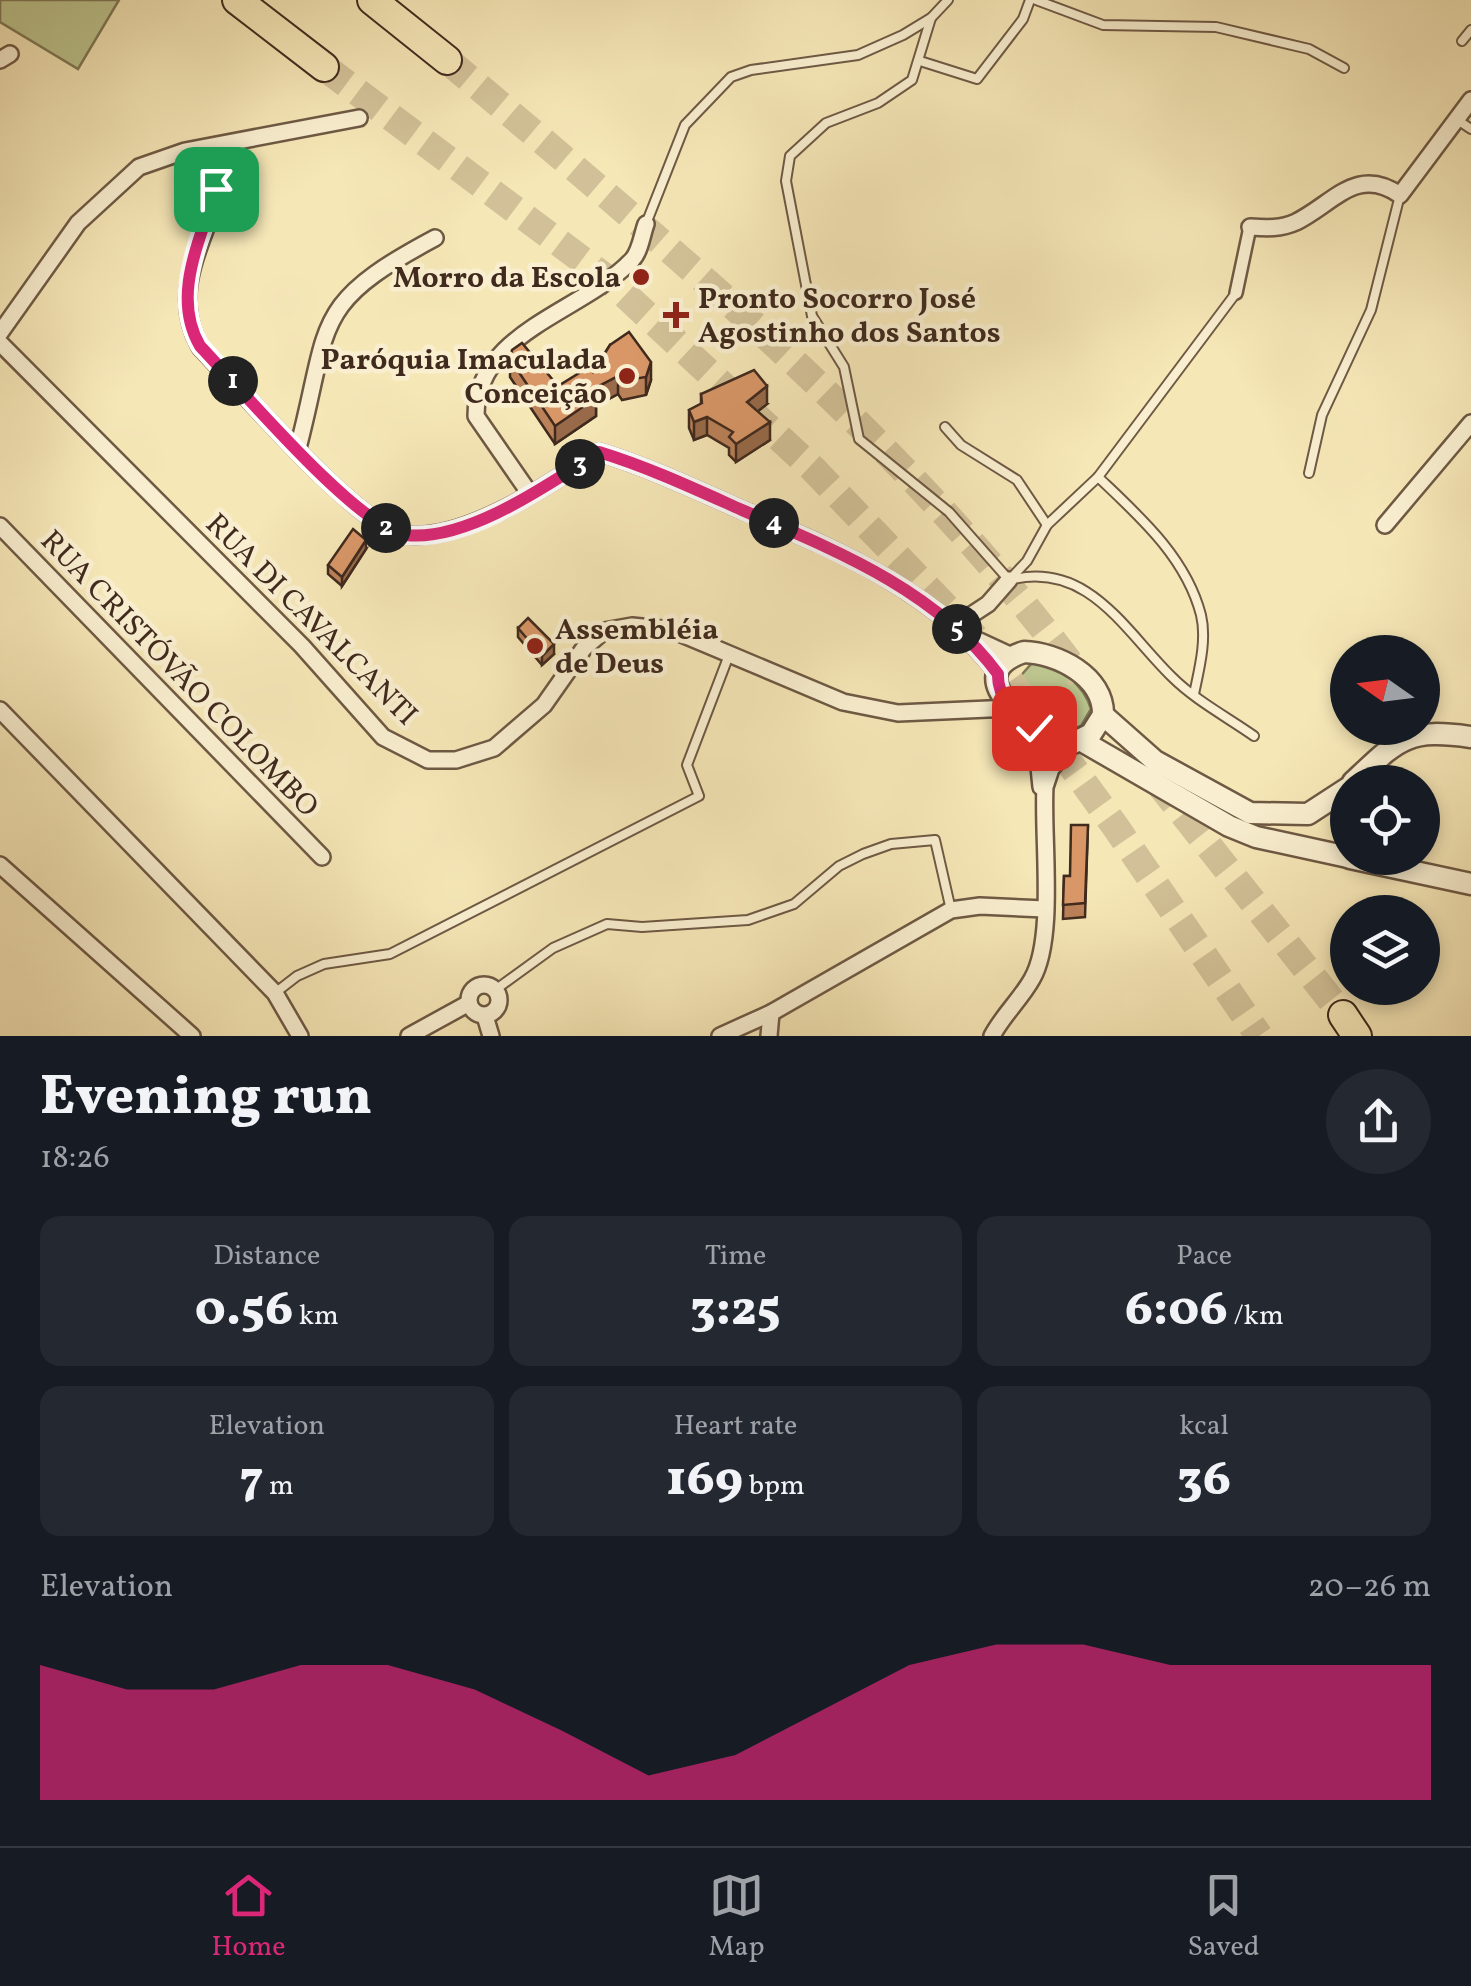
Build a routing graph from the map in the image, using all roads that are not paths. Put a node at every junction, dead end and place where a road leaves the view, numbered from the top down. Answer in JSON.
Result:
{"nodes":[{"id":1,"x":237,"y":0,"type":"edge"},
{"id":2,"x":372,"y":0,"type":"edge"},
{"id":3,"x":948,"y":0,"type":"edge"},
{"id":4,"x":1033,"y":0,"type":"edge"},
{"id":5,"x":931,"y":18,"type":"junction"},
{"id":6,"x":1471,"y":30,"type":"edge"},
{"id":7,"x":1462,"y":42,"type":"dead end"},
{"id":8,"x":447,"y":60,"type":"tunnel mouth"},
{"id":9,"x":920,"y":61,"type":"junction"},
{"id":10,"x":324,"y":67,"type":"tunnel mouth"},
{"id":11,"x":1344,"y":68,"type":"dead end"},
{"id":12,"x":1471,"y":100,"type":"edge"},
{"id":13,"x":359,"y":118,"type":"dead end"},
{"id":14,"x":1456,"y":119,"type":"junction"},
{"id":15,"x":1471,"y":130,"type":"edge"},
{"id":16,"x":214,"y":147,"type":"junction"},
{"id":17,"x":1400,"y":195,"type":"junction"},
{"id":18,"x":646,"y":224,"type":"joint"},
{"id":19,"x":1250,"y":227,"type":"joint"},
{"id":20,"x":435,"y":238,"type":"dead end"},
{"id":21,"x":1236,"y":293,"type":"joint"},
{"id":22,"x":0,"y":333,"type":"edge"},
{"id":23,"x":0,"y":343,"type":"edge"},
{"id":24,"x":1471,"y":423,"type":"edge"},
{"id":25,"x":945,"y":427,"type":"dead end"},
{"id":26,"x":298,"y":448,"type":"junction"},
{"id":27,"x":1308,"y":473,"type":"dead end"},
{"id":28,"x":1098,"y":476,"type":"junction"},
{"id":29,"x":530,"y":494,"type":"junction"},
{"id":30,"x":1384,"y":524,"type":"dead end"},
{"id":31,"x":0,"y":526,"type":"edge"},
{"id":32,"x":1047,"y":526,"type":"junction"},
{"id":33,"x":1009,"y":580,"type":"junction"},
{"id":34,"x":958,"y":630,"type":"junction"},
{"id":35,"x":729,"y":655,"type":"junction"},
{"id":36,"x":1012,"y":656,"type":"junction"},
{"id":37,"x":998,"y":674,"type":"junction"},
{"id":38,"x":1194,"y":694,"type":"junction"},
{"id":39,"x":1011,"y":708,"type":"junction"},
{"id":40,"x":0,"y":710,"type":"edge"},
{"id":41,"x":1103,"y":715,"type":"junction"},
{"id":42,"x":1034,"y":728,"type":"junction"},
{"id":43,"x":1254,"y":736,"type":"dead end"},
{"id":44,"x":1471,"y":738,"type":"edge"},
{"id":45,"x":1078,"y":742,"type":"junction"},
{"id":46,"x":1372,"y":765,"type":"edge"},
{"id":47,"x":1330,"y":800,"type":"edge"},
{"id":48,"x":1044,"y":806,"type":"junction"},
{"id":49,"x":1330,"y":853,"type":"edge"},
{"id":50,"x":322,"y":857,"type":"dead end"},
{"id":51,"x":0,"y":865,"type":"edge"},
{"id":52,"x":1430,"y":875,"type":"edge"},
{"id":53,"x":1471,"y":884,"type":"edge"},
{"id":54,"x":1045,"y":908,"type":"junction"},
{"id":55,"x":951,"y":910,"type":"junction"},
{"id":56,"x":495,"y":990,"type":"junction"},
{"id":57,"x":276,"y":994,"type":"junction"},
{"id":58,"x":469,"y":1003,"type":"junction"},
{"id":59,"x":771,"y":1013,"type":"junction"},
{"id":60,"x":485,"y":1016,"type":"junction"},
{"id":61,"x":192,"y":1036,"type":"edge"},
{"id":62,"x":300,"y":1036,"type":"edge"},
{"id":63,"x":409,"y":1036,"type":"edge"},
{"id":64,"x":491,"y":1036,"type":"edge"},
{"id":65,"x":720,"y":1036,"type":"edge"},
{"id":66,"x":769,"y":1036,"type":"edge"},
{"id":67,"x":992,"y":1036,"type":"edge"}],
"edges":[{"from":1,"to":10,"type":"highway"},
{"from":2,"to":8,"type":"highway"},
{"from":3,"to":5,"type":"lane"},
{"from":4,"to":9,"type":"lane"},
{"from":4,"to":11,"type":"lane"},
{"from":5,"to":9,"type":"lane"},
{"from":5,"to":18,"type":"lane"},
{"from":6,"to":7,"type":"lane"},
{"from":9,"to":33,"type":"lane"},
{"from":12,"to":14,"type":"street"},
{"from":13,"to":16,"type":"street"},
{"from":14,"to":15,"type":"lane"},
{"from":14,"to":17,"type":"street"},
{"from":16,"to":22,"type":"street"},
{"from":16,"to":26,"type":"street"},
{"from":17,"to":19,"type":"street"},
{"from":17,"to":27,"type":"lane"},
{"from":18,"to":29,"type":"street"},
{"from":19,"to":21,"type":"street"},
{"from":20,"to":26,"type":"street"},
{"from":21,"to":28,"type":"lane"},
{"from":23,"to":35,"type":"street","name":"RUA DI CAVALCANTI"},
{"from":24,"to":30,"type":"street"},
{"from":25,"to":32,"type":"lane"},
{"from":26,"to":29,"type":"street"},
{"from":28,"to":32,"type":"lane"},
{"from":28,"to":38,"type":"lane"},
{"from":29,"to":34,"type":"street"},
{"from":31,"to":50,"type":"street","name":"RUA CRISTÓVÃO COLOMBO"},
{"from":32,"to":33,"type":"lane"},
{"from":33,"to":34,"type":"street"},
{"from":33,"to":38,"type":"lane"},
{"from":34,"to":36,"type":"street"},
{"from":34,"to":37,"type":"street"},
{"from":35,"to":39,"type":"street","name":"RUA DI CAVALCANTI"},
{"from":35,"to":57,"type":"lane"},
{"from":36,"to":37,"type":"street"},
{"from":36,"to":41,"type":"street"},
{"from":37,"to":39,"type":"street"},
{"from":38,"to":43,"type":"lane"},
{"from":39,"to":42,"type":"street"},
{"from":40,"to":57,"type":"street"},
{"from":41,"to":45,"type":"street"},
{"from":41,"to":47,"type":"street"},
{"from":42,"to":45,"type":"street"},
{"from":42,"to":48,"type":"street"},
{"from":44,"to":46,"type":"street"},
{"from":45,"to":48,"type":"street"},
{"from":45,"to":49,"type":"street"},
{"from":48,"to":54,"type":"street"},
{"from":51,"to":61,"type":"street"},
{"from":52,"to":53,"type":"street"},
{"from":54,"to":55,"type":"street"},
{"from":54,"to":67,"type":"street"},
{"from":55,"to":56,"type":"lane"},
{"from":55,"to":59,"type":"street"},
{"from":56,"to":58,"type":"street"},
{"from":56,"to":60,"type":"street"},
{"from":57,"to":62,"type":"street"},
{"from":58,"to":60,"type":"street"},
{"from":58,"to":63,"type":"street"},
{"from":59,"to":65,"type":"street"},
{"from":59,"to":66,"type":"street"},
{"from":60,"to":64,"type":"street"}]}
